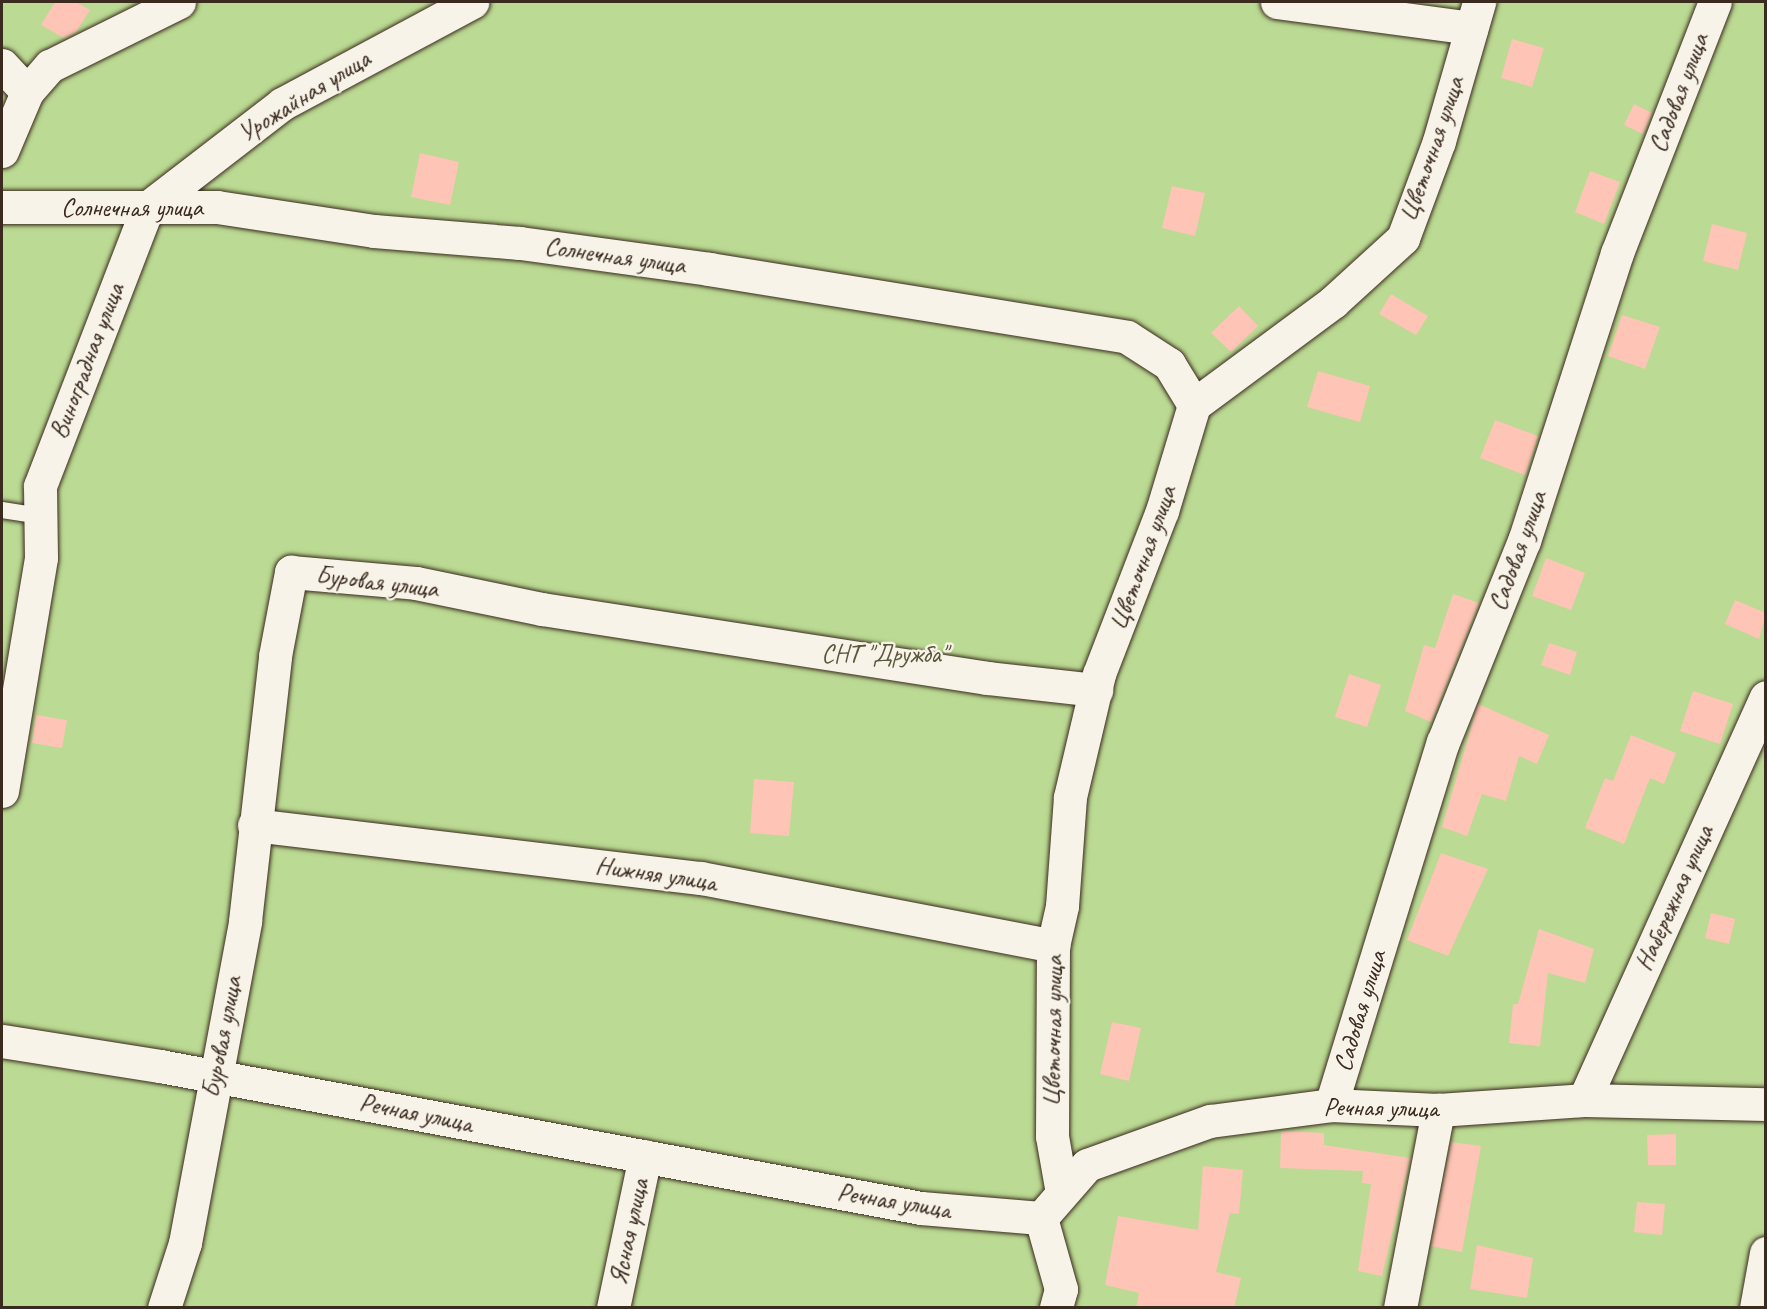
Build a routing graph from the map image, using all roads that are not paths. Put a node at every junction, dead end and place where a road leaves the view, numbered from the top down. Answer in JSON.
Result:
{"nodes":[{"id":1,"x":179,"y":2,"type":"edge"},
{"id":2,"x":472,"y":2,"type":"edge"},
{"id":3,"x":1277,"y":2,"type":"edge"},
{"id":4,"x":1715,"y":2,"type":"edge"},
{"id":5,"x":1475,"y":15,"type":"edge"},
{"id":6,"x":2,"y":65,"type":"edge"},
{"id":7,"x":27,"y":92,"type":"junction"},
{"id":8,"x":2,"y":151,"type":"edge"},
{"id":9,"x":2,"y":207,"type":"edge"},
{"id":10,"x":147,"y":208,"type":"junction"},
{"id":11,"x":1194,"y":405,"type":"junction"},
{"id":12,"x":2,"y":510,"type":"edge"},
{"id":13,"x":40,"y":516,"type":"junction"},
{"id":14,"x":1096,"y":690,"type":"junction"},
{"id":15,"x":1766,"y":697,"type":"edge"},
{"id":16,"x":2,"y":784,"type":"edge"},
{"id":17,"x":254,"y":825,"type":"junction"},
{"id":18,"x":1053,"y":946,"type":"junction"},
{"id":19,"x":2,"y":1041,"type":"edge"},
{"id":20,"x":213,"y":1076,"type":"junction"},
{"id":21,"x":1584,"y":1100,"type":"junction"},
{"id":22,"x":1766,"y":1104,"type":"edge"},
{"id":23,"x":1330,"y":1105,"type":"junction"},
{"id":24,"x":1438,"y":1110,"type":"junction"},
{"id":25,"x":645,"y":1156,"type":"junction"},
{"id":26,"x":1062,"y":1193,"type":"junction"},
{"id":27,"x":1041,"y":1218,"type":"junction"},
{"id":28,"x":1766,"y":1253,"type":"edge"},
{"id":29,"x":164,"y":1308,"type":"edge"},
{"id":30,"x":614,"y":1308,"type":"edge"},
{"id":31,"x":1056,"y":1308,"type":"edge"},
{"id":32,"x":1400,"y":1308,"type":"edge"},
{"id":33,"x":1756,"y":1308,"type":"edge"}],
"edges":[{"from":1,"to":7,"type":"street"},
{"from":2,"to":10,"type":"street","name":"Урожайная улица"},
{"from":3,"to":5,"type":"street","name":"Цветочная улица"},
{"from":4,"to":23,"type":"street","name":"Садовая улица"},
{"from":5,"to":11,"type":"street","name":"Цветочная улица"},
{"from":6,"to":7,"type":"street"},
{"from":7,"to":8,"type":"street"},
{"from":9,"to":10,"type":"street","name":"Солнечная улица"},
{"from":10,"to":11,"type":"street","name":"Солнечная улица"},
{"from":10,"to":13,"type":"street","name":"Виноградная улица"},
{"from":11,"to":14,"type":"street","name":"Цветочная улица"},
{"from":12,"to":13,"type":"lane"},
{"from":13,"to":16,"type":"street","name":"Виноградная улица"},
{"from":14,"to":17,"type":"street","name":"Буровая улица"},
{"from":14,"to":18,"type":"street","name":"Цветочная улица"},
{"from":15,"to":21,"type":"street","name":"Набережная улица"},
{"from":17,"to":18,"type":"street","name":"Нижняя улица"},
{"from":17,"to":20,"type":"street","name":"Буровая улица"},
{"from":18,"to":26,"type":"street","name":"Цветочная улица"},
{"from":19,"to":20,"type":"street","name":"Речная улица"},
{"from":20,"to":25,"type":"street","name":"Речная улица"},
{"from":20,"to":29,"type":"street","name":"Буровая улица"},
{"from":21,"to":22,"type":"street","name":"Речная улица"},
{"from":21,"to":24,"type":"street","name":"Речная улица"},
{"from":23,"to":24,"type":"street","name":"Речная улица"},
{"from":23,"to":26,"type":"street","name":"Речная улица"},
{"from":24,"to":32,"type":"street"},
{"from":25,"to":27,"type":"street","name":"Речная улица"},
{"from":25,"to":30,"type":"street","name":"Ясная улица"},
{"from":26,"to":27,"type":"street","name":"Речная улица"},
{"from":27,"to":31,"type":"street"},
{"from":28,"to":33,"type":"street"}]}
